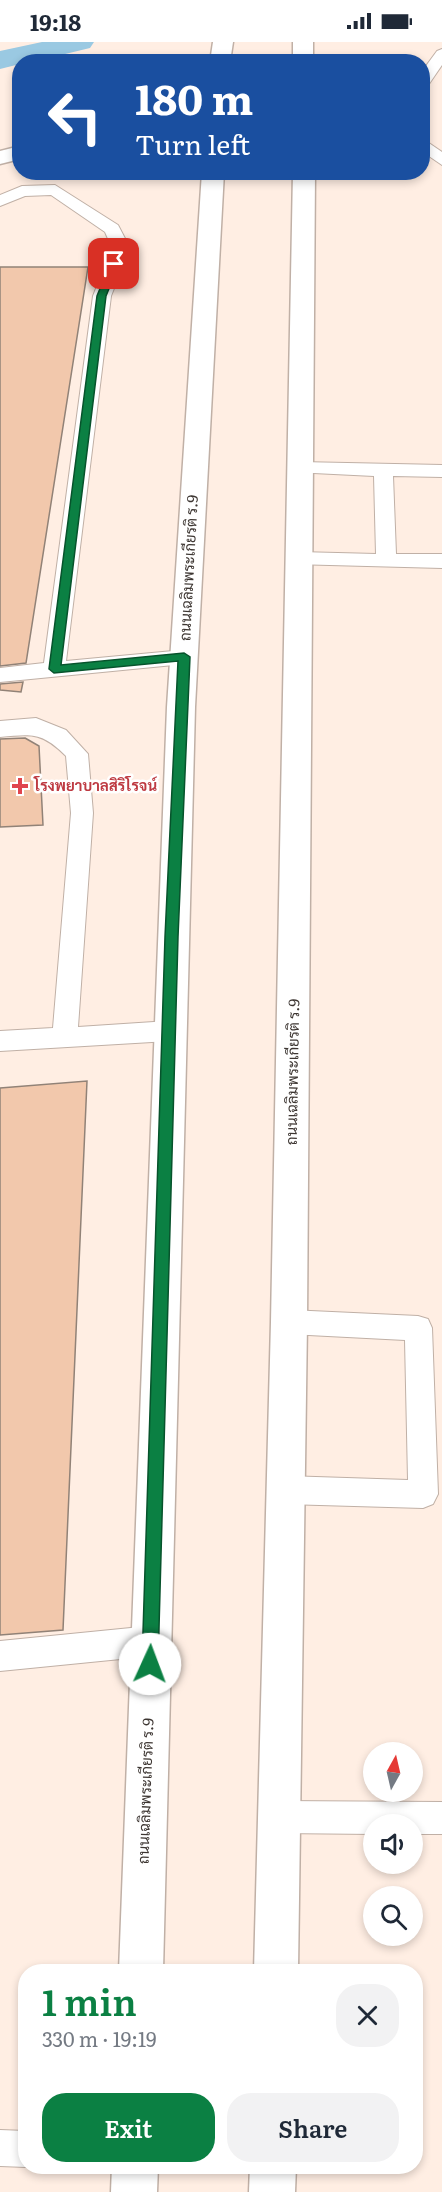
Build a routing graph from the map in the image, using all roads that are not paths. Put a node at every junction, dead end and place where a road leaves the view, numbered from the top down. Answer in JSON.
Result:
{"nodes":[{"id":1,"x":442,"y":54,"type":"edge"},
{"id":2,"x":430,"y":71,"type":"edge"},
{"id":3,"x":430,"y":150,"type":"edge"},
{"id":4,"x":442,"y":160,"type":"edge"},
{"id":5,"x":213,"y":180,"type":"edge"},
{"id":6,"x":304,"y":180,"type":"edge"},
{"id":7,"x":0,"y":201,"type":"edge"},
{"id":8,"x":300,"y":468,"type":"junction"},
{"id":9,"x":383,"y":470,"type":"junction"},
{"id":10,"x":442,"y":471,"type":"edge"},
{"id":11,"x":299,"y":559,"type":"junction"},
{"id":12,"x":386,"y":561,"type":"junction"},
{"id":13,"x":442,"y":561,"type":"edge"},
{"id":14,"x":184,"y":657,"type":"junction"},
{"id":15,"x":54,"y":669,"type":"junction"},
{"id":16,"x":0,"y":675,"type":"edge"},
{"id":17,"x":0,"y":729,"type":"edge"},
{"id":18,"x":169,"y":1031,"type":"junction"},
{"id":19,"x":65,"y":1037,"type":"junction"},
{"id":20,"x":0,"y":1041,"type":"edge"},
{"id":21,"x":290,"y":1322,"type":"junction"},
{"id":22,"x":285,"y":1490,"type":"junction"},
{"id":23,"x":151,"y":1641,"type":"junction"},
{"id":24,"x":0,"y":1656,"type":"edge"},
{"id":25,"x":278,"y":1817,"type":"junction"},
{"id":26,"x":442,"y":1818,"type":"edge"},
{"id":27,"x":141,"y":1964,"type":"edge"},
{"id":28,"x":276,"y":1964,"type":"edge"},
{"id":29,"x":0,"y":2148,"type":"edge"},
{"id":30,"x":18,"y":2149,"type":"edge"},
{"id":31,"x":135,"y":2174,"type":"edge"},
{"id":32,"x":273,"y":2174,"type":"edge"},
{"id":33,"x":134,"y":2192,"type":"edge"},
{"id":34,"x":273,"y":2192,"type":"edge"}],
"edges":[{"from":1,"to":2,"type":"lane"},
{"from":3,"to":4,"type":"lane"},
{"from":5,"to":14,"type":"main road","name":"ถนนเฉลิมพระเกียรติ ร.9"},
{"from":6,"to":8,"type":"main road","name":"ถนนเฉลิมพระเกียรติ ร.9"},
{"from":7,"to":15,"type":"lane"},
{"from":8,"to":9,"type":"lane"},
{"from":8,"to":11,"type":"main road","name":"ถนนเฉลิมพระเกียรติ ร.9"},
{"from":9,"to":10,"type":"lane"},
{"from":9,"to":12,"type":"lane"},
{"from":11,"to":12,"type":"lane"},
{"from":11,"to":21,"type":"main road","name":"ถนนเฉลิมพระเกียรติ ร.9"},
{"from":12,"to":13,"type":"lane"},
{"from":14,"to":15,"type":"lane"},
{"from":14,"to":18,"type":"main road","name":"ถนนเฉลิมพระเกียรติ ร.9"},
{"from":15,"to":16,"type":"lane"},
{"from":17,"to":19,"type":"lane"},
{"from":18,"to":19,"type":"lane"},
{"from":18,"to":23,"type":"main road","name":"ถนนเฉลิมพระเกียรติ ร.9"},
{"from":19,"to":20,"type":"lane"},
{"from":21,"to":22,"type":"main road","name":"ถนนเฉลิมพระเกียรติ ร.9"},
{"from":21,"to":22,"type":"lane"},
{"from":22,"to":25,"type":"main road","name":"ถนนเฉลิมพระเกียรติ ร.9"},
{"from":23,"to":24,"type":"lane"},
{"from":23,"to":27,"type":"main road","name":"ถนนเฉลิมพระเกียรติ ร.9"},
{"from":25,"to":26,"type":"lane"},
{"from":25,"to":28,"type":"main road","name":"ถนนเฉลิมพระเกียรติ ร.9"},
{"from":29,"to":30,"type":"lane"},
{"from":31,"to":33,"type":"main road"},
{"from":32,"to":34,"type":"main road"}]}
